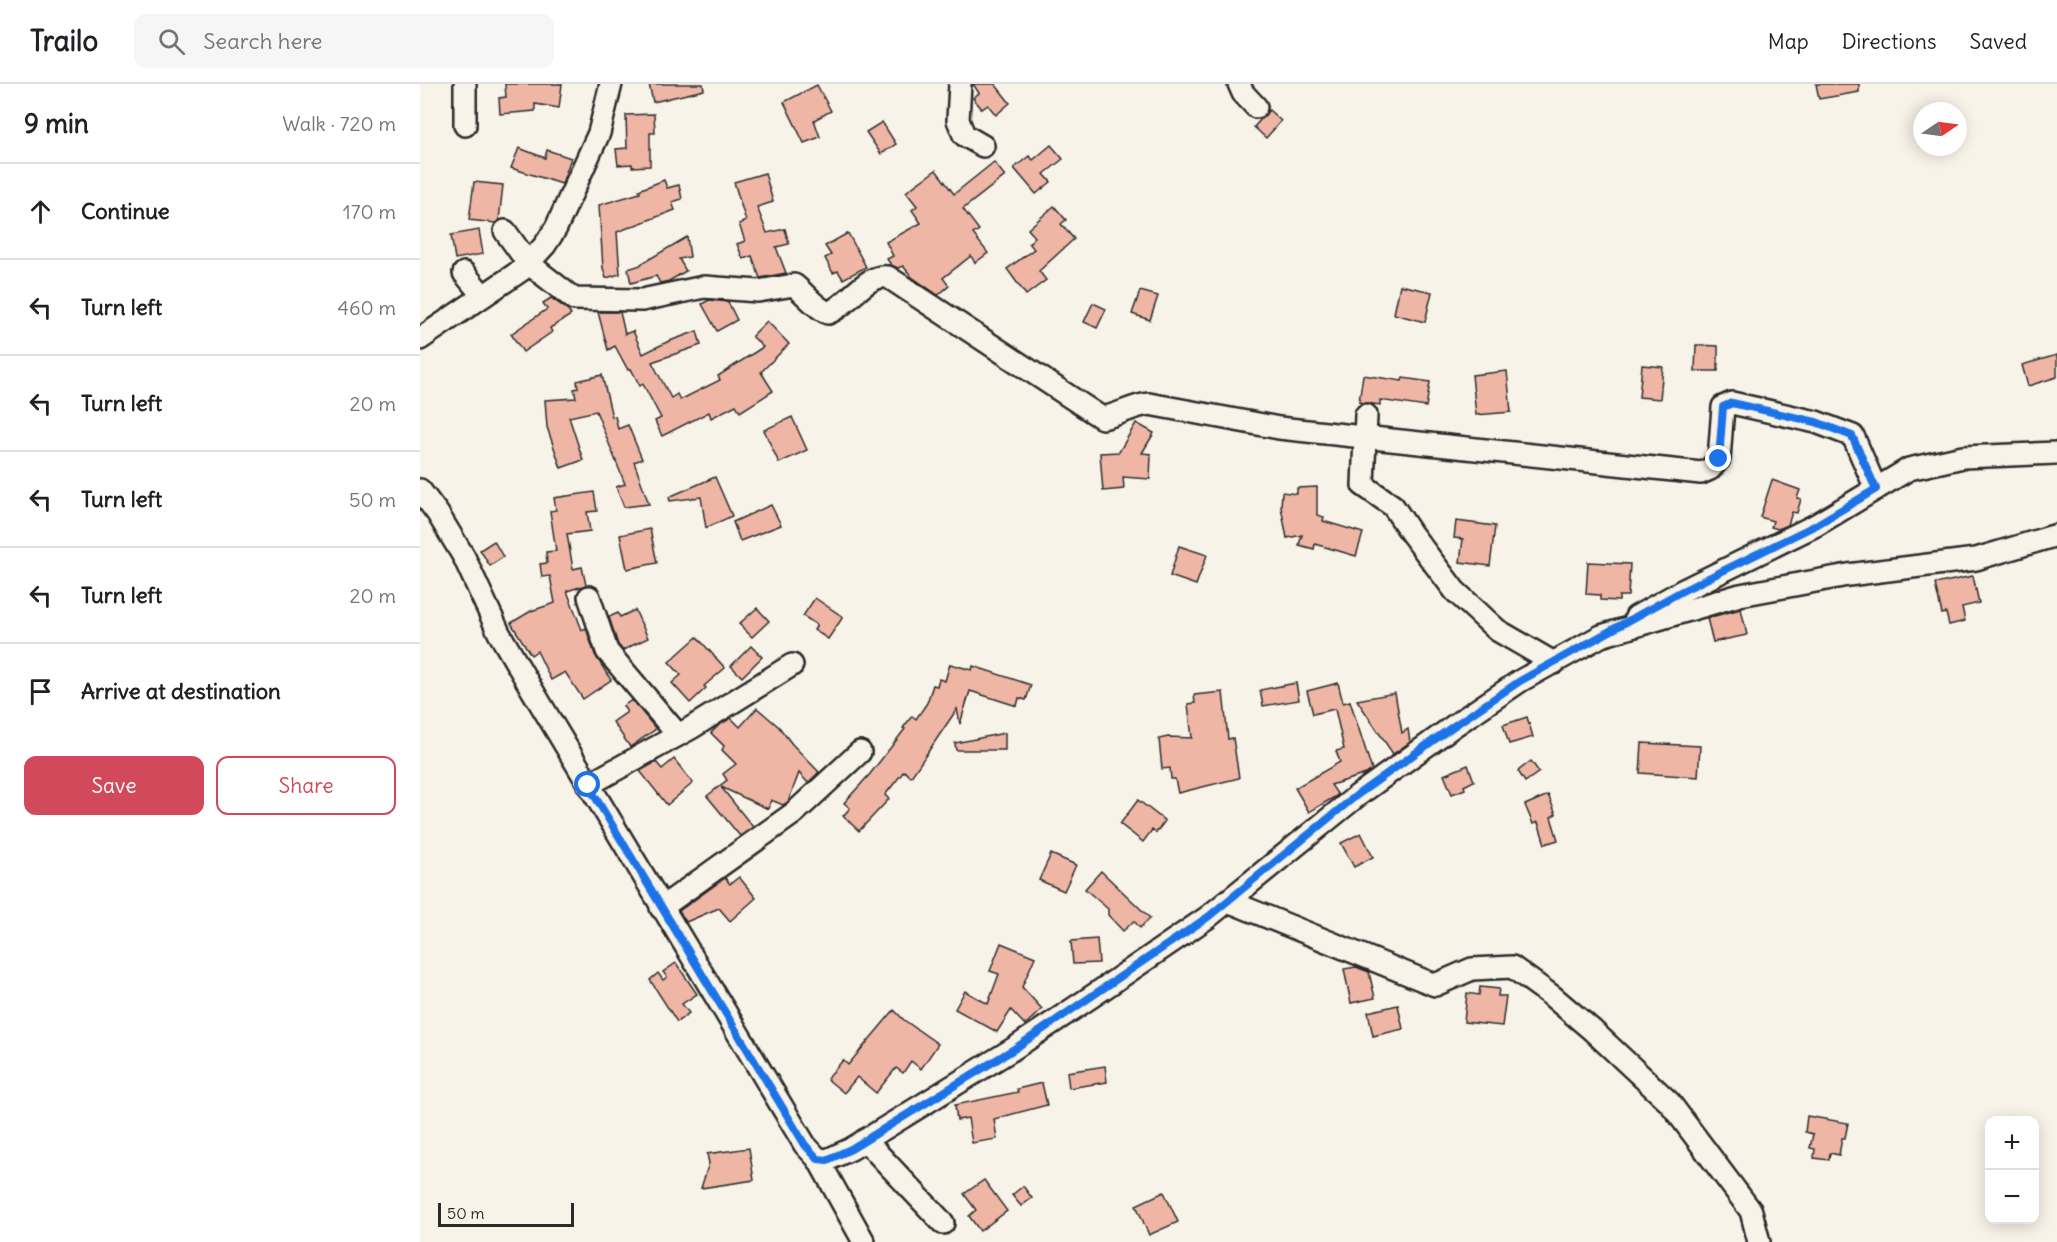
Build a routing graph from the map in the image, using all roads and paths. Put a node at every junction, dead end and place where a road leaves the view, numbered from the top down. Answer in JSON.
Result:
{"nodes":[{"id":1,"x":465,"y":84,"type":"edge"},
{"id":2,"x":611,"y":84,"type":"edge"},
{"id":3,"x":960,"y":84,"type":"edge"},
{"id":4,"x":1239,"y":84,"type":"edge"},
{"id":5,"x":1256,"y":107,"type":"dead end"},
{"id":6,"x":465,"y":124,"type":"dead end"},
{"id":7,"x":983,"y":146,"type":"dead end"},
{"id":8,"x":505,"y":231,"type":"dead end"},
{"id":9,"x":528,"y":263,"type":"junction"},
{"id":10,"x":464,"y":273,"type":"dead end"},
{"id":11,"x":483,"y":296,"type":"junction"},
{"id":12,"x":420,"y":339,"type":"edge"},
{"id":13,"x":1366,"y":415,"type":"dead end"},
{"id":14,"x":1365,"y":438,"type":"junction"},
{"id":15,"x":2057,"y":453,"type":"edge"},
{"id":16,"x":1876,"y":489,"type":"junction"},
{"id":17,"x":420,"y":490,"type":"edge"},
{"id":18,"x":2057,"y":535,"type":"edge"},
{"id":19,"x":589,"y":597,"type":"dead end"},
{"id":20,"x":1601,"y":636,"type":"junction"},
{"id":21,"x":1554,"y":663,"type":"junction"},
{"id":22,"x":792,"y":665,"type":"dead end"},
{"id":23,"x":678,"y":735,"type":"junction"},
{"id":24,"x":860,"y":752,"type":"dead end"},
{"id":25,"x":588,"y":785,"type":"junction"},
{"id":26,"x":1228,"y":901,"type":"junction"},
{"id":27,"x":661,"y":908,"type":"junction"},
{"id":28,"x":865,"y":1140,"type":"junction"},
{"id":29,"x":818,"y":1159,"type":"junction"},
{"id":30,"x":942,"y":1223,"type":"dead end"},
{"id":31,"x":864,"y":1242,"type":"edge"},
{"id":32,"x":1759,"y":1242,"type":"edge"}],
"edges":[{"from":1,"to":6,"type":"street"},
{"from":2,"to":9,"type":"street"},
{"from":3,"to":7,"type":"street"},
{"from":4,"to":5,"type":"street"},
{"from":8,"to":9,"type":"street"},
{"from":9,"to":11,"type":"street"},
{"from":9,"to":14,"type":"street"},
{"from":10,"to":11,"type":"street"},
{"from":11,"to":12,"type":"street"},
{"from":13,"to":14,"type":"street"},
{"from":14,"to":16,"type":"street"},
{"from":14,"to":21,"type":"street"},
{"from":15,"to":16,"type":"street"},
{"from":16,"to":20,"type":"street"},
{"from":17,"to":25,"type":"street"},
{"from":18,"to":20,"type":"street"},
{"from":19,"to":23,"type":"street"},
{"from":20,"to":21,"type":"street"},
{"from":21,"to":26,"type":"street"},
{"from":22,"to":23,"type":"street"},
{"from":23,"to":25,"type":"street"},
{"from":24,"to":27,"type":"street"},
{"from":25,"to":27,"type":"street"},
{"from":26,"to":28,"type":"street"},
{"from":26,"to":32,"type":"street"},
{"from":27,"to":29,"type":"street"},
{"from":28,"to":29,"type":"street"},
{"from":28,"to":30,"type":"street"},
{"from":29,"to":31,"type":"street"}]}
